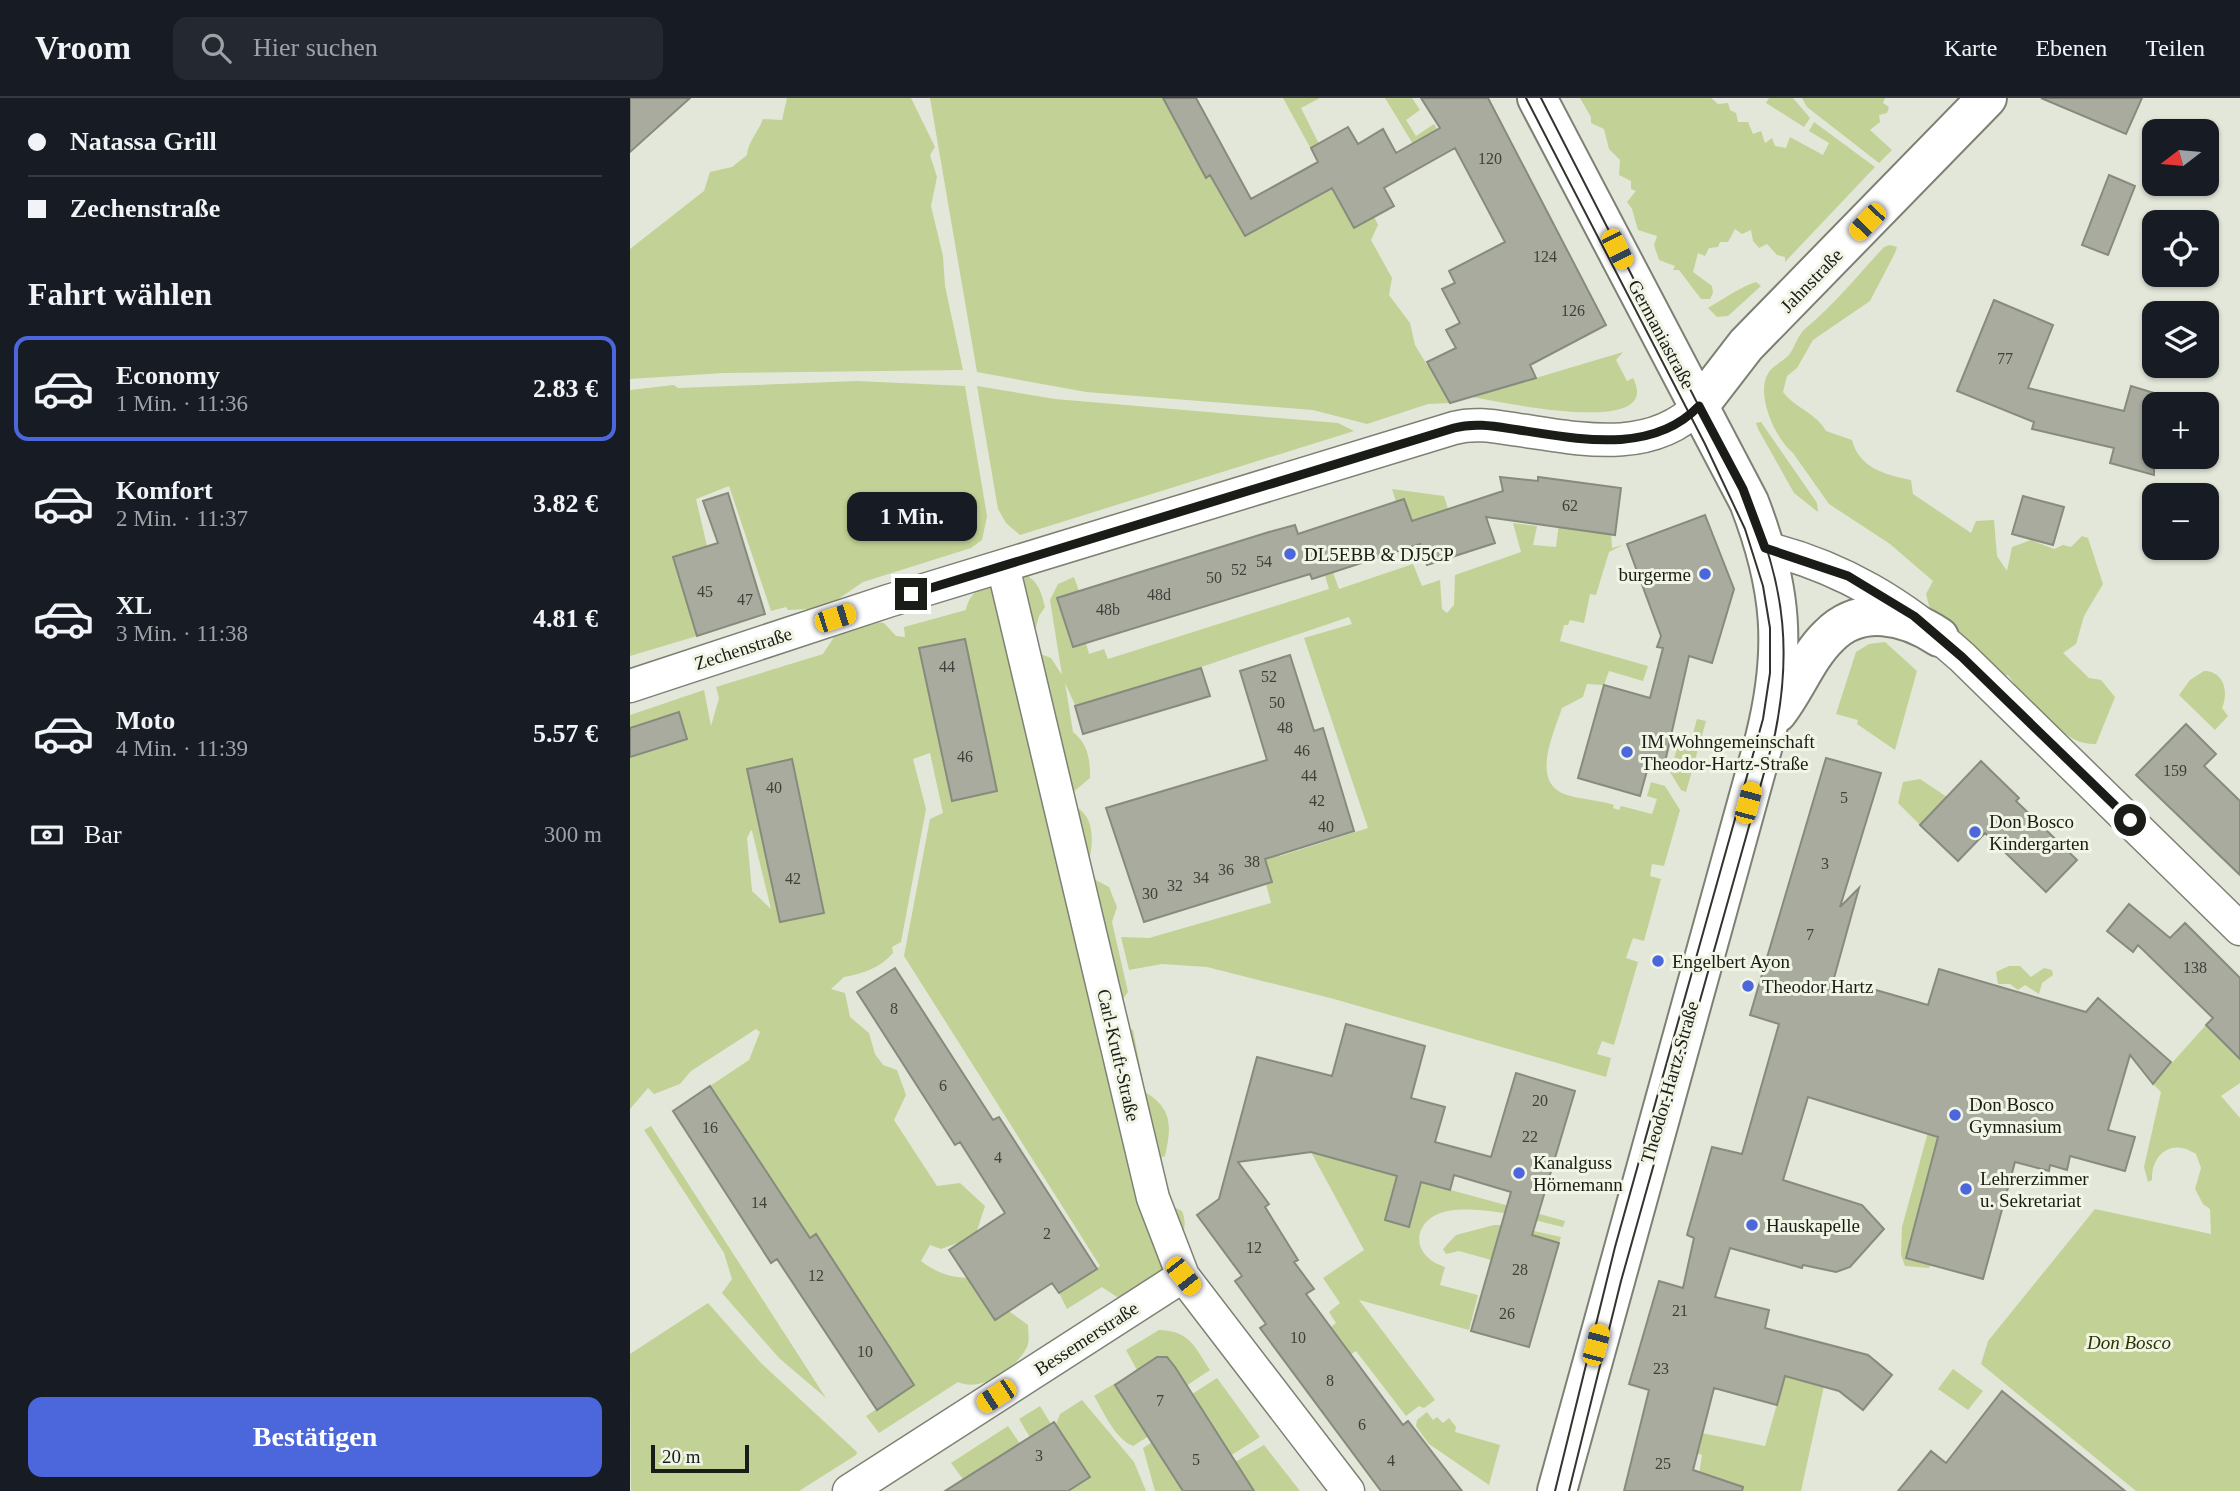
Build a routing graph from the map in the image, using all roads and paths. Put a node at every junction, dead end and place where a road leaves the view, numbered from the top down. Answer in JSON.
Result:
{"nodes":[{"id":1,"x":1537,"y":98,"type":"edge"},
{"id":2,"x":1987,"y":98,"type":"edge"},
{"id":3,"x":1691,"y":391,"type":"junction"},
{"id":4,"x":1765,"y":548,"type":"junction"},
{"id":5,"x":1003,"y":566,"type":"junction"},
{"id":6,"x":1939,"y":636,"type":"junction"},
{"id":7,"x":630,"y":686,"type":"edge"},
{"id":8,"x":1769,"y":723,"type":"junction"},
{"id":9,"x":2240,"y":929,"type":"edge"},
{"id":10,"x":1183,"y":1276,"type":"junction"},
{"id":11,"x":849,"y":1491,"type":"edge"},
{"id":12,"x":1348,"y":1491,"type":"edge"},
{"id":13,"x":1557,"y":1491,"type":"edge"}],
"edges":[{"from":1,"to":3,"type":"main road","name":"Germaniastraße"},
{"from":2,"to":3,"type":"main road","name":"Jahnstraße"},
{"from":3,"to":4,"type":"main road","name":"Germaniastraße"},
{"from":3,"to":5,"type":"street","name":"Zechenstraße"},
{"from":4,"to":6,"type":"street"},
{"from":4,"to":8,"type":"main road","name":"Theodor-Hartz-Straße"},
{"from":5,"to":7,"type":"street","name":"Zechenstraße"},
{"from":5,"to":10,"type":"street","name":"Carl-Kruft-Straße"},
{"from":6,"to":8,"type":"main road"},
{"from":6,"to":9,"type":"street"},
{"from":8,"to":13,"type":"main road","name":"Theodor-Hartz-Straße"},
{"from":10,"to":11,"type":"street","name":"Bessemerstraße"},
{"from":10,"to":12,"type":"street","name":"Carl-Kruft-Straße"}]}
